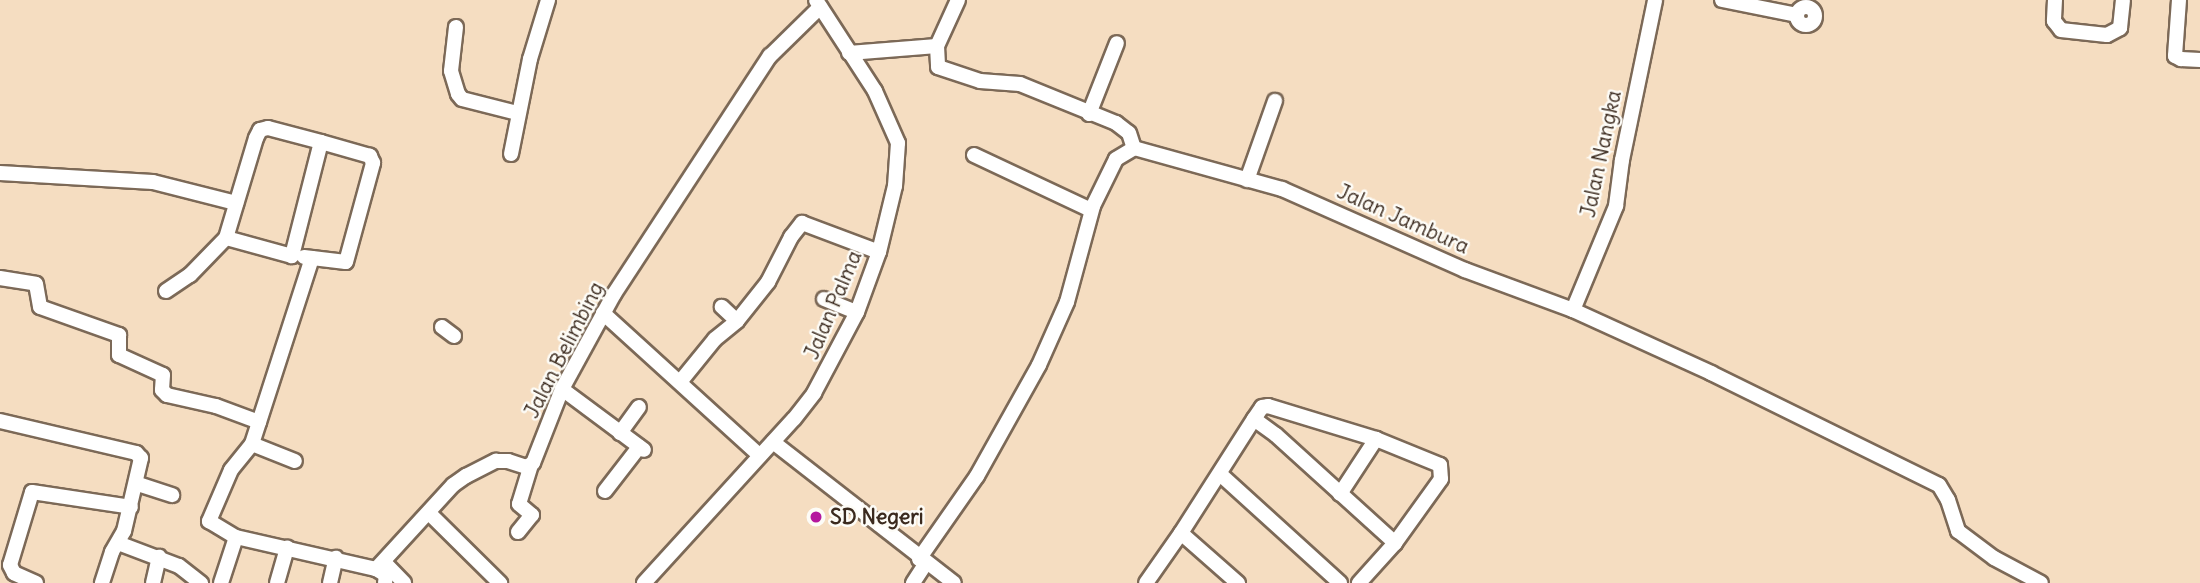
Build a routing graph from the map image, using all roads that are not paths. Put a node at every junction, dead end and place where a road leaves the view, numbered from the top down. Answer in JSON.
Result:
{"nodes":[{"id":1,"x":548,"y":0,"type":"edge"},
{"id":2,"x":958,"y":0,"type":"edge"},
{"id":3,"x":1655,"y":0,"type":"edge"},
{"id":4,"x":1721,"y":0,"type":"edge"},
{"id":5,"x":2055,"y":0,"type":"edge"},
{"id":6,"x":2123,"y":0,"type":"edge"},
{"id":7,"x":2179,"y":0,"type":"edge"},
{"id":8,"x":818,"y":4,"type":"edge"},
{"id":9,"x":1797,"y":15,"type":"dead end"},
{"id":10,"x":456,"y":27,"type":"dead end"},
{"id":11,"x":1117,"y":43,"type":"dead end"},
{"id":12,"x":937,"y":46,"type":"junction"},
{"id":13,"x":849,"y":53,"type":"junction"},
{"id":14,"x":2200,"y":60,"type":"edge"},
{"id":15,"x":1275,"y":101,"type":"dead end"},
{"id":16,"x":517,"y":113,"type":"junction"},
{"id":17,"x":1089,"y":114,"type":"junction"},
{"id":18,"x":321,"y":142,"type":"junction"},
{"id":19,"x":1134,"y":148,"type":"junction"},
{"id":20,"x":511,"y":154,"type":"dead end"},
{"id":21,"x":974,"y":155,"type":"dead end"},
{"id":22,"x":0,"y":173,"type":"edge"},
{"id":23,"x":1247,"y":180,"type":"junction"},
{"id":24,"x":236,"y":202,"type":"junction"},
{"id":25,"x":1091,"y":210,"type":"junction"},
{"id":26,"x":226,"y":238,"type":"junction"},
{"id":27,"x":879,"y":252,"type":"junction"},
{"id":28,"x":292,"y":256,"type":"junction"},
{"id":29,"x":312,"y":258,"type":"junction"},
{"id":30,"x":0,"y":278,"type":"edge"},
{"id":31,"x":166,"y":291,"type":"dead end"},
{"id":32,"x":824,"y":299,"type":"dead end"},
{"id":33,"x":722,"y":307,"type":"dead end"},
{"id":34,"x":1573,"y":310,"type":"junction"},
{"id":35,"x":857,"y":312,"type":"junction"},
{"id":36,"x":603,"y":313,"type":"junction"},
{"id":37,"x":737,"y":321,"type":"junction"},
{"id":38,"x":680,"y":382,"type":"junction"},
{"id":39,"x":562,"y":389,"type":"junction"},
{"id":40,"x":639,"y":407,"type":"dead end"},
{"id":41,"x":1254,"y":419,"type":"junction"},
{"id":42,"x":0,"y":421,"type":"edge"},
{"id":43,"x":259,"y":422,"type":"junction"},
{"id":44,"x":620,"y":433,"type":"junction"},
{"id":45,"x":1376,"y":439,"type":"junction"},
{"id":46,"x":773,"y":442,"type":"junction"},
{"id":47,"x":252,"y":444,"type":"junction"},
{"id":48,"x":760,"y":456,"type":"junction"},
{"id":49,"x":295,"y":461,"type":"dead end"},
{"id":50,"x":530,"y":467,"type":"junction"},
{"id":51,"x":1220,"y":474,"type":"junction"},
{"id":52,"x":138,"y":484,"type":"junction"},
{"id":53,"x":606,"y":491,"type":"dead end"},
{"id":54,"x":1340,"y":494,"type":"junction"},
{"id":55,"x":172,"y":495,"type":"dead end"},
{"id":56,"x":131,"y":507,"type":"junction"},
{"id":57,"x":429,"y":513,"type":"junction"},
{"id":58,"x":518,"y":532,"type":"dead end"},
{"id":59,"x":1181,"y":533,"type":"junction"},
{"id":60,"x":236,"y":537,"type":"junction"},
{"id":61,"x":118,"y":543,"type":"junction"},
{"id":62,"x":1395,"y":543,"type":"junction"},
{"id":63,"x":287,"y":547,"type":"junction"},
{"id":64,"x":159,"y":557,"type":"junction"},
{"id":65,"x":336,"y":558,"type":"junction"},
{"id":66,"x":923,"y":561,"type":"junction"},
{"id":67,"x":380,"y":566,"type":"junction"},
{"id":68,"x":5,"y":570,"type":"edge"},
{"id":69,"x":2036,"y":580,"type":"edge"},
{"id":70,"x":648,"y":582,"type":"edge"},
{"id":71,"x":36,"y":583,"type":"edge"},
{"id":72,"x":102,"y":583,"type":"edge"},
{"id":73,"x":153,"y":583,"type":"edge"},
{"id":74,"x":201,"y":583,"type":"edge"},
{"id":75,"x":221,"y":583,"type":"edge"},
{"id":76,"x":278,"y":583,"type":"edge"},
{"id":77,"x":330,"y":583,"type":"edge"},
{"id":78,"x":386,"y":583,"type":"edge"},
{"id":79,"x":404,"y":583,"type":"edge"},
{"id":80,"x":500,"y":583,"type":"edge"},
{"id":81,"x":913,"y":583,"type":"edge"},
{"id":82,"x":954,"y":583,"type":"edge"},
{"id":83,"x":1146,"y":583,"type":"edge"},
{"id":84,"x":1238,"y":583,"type":"edge"},
{"id":85,"x":1340,"y":583,"type":"edge"},
{"id":86,"x":1359,"y":583,"type":"edge"}],
"edges":[{"from":1,"to":16,"type":"street"},
{"from":2,"to":12,"type":"street"},
{"from":3,"to":34,"type":"street","name":"Jalan Nangka"},
{"from":4,"to":9,"type":"street"},
{"from":5,"to":6,"type":"street"},
{"from":7,"to":14,"type":"street"},
{"from":8,"to":13,"type":"street","name":"Jalan Palma"},
{"from":8,"to":36,"type":"street","name":"Jalan Belimbing"},
{"from":10,"to":16,"type":"street"},
{"from":11,"to":17,"type":"street"},
{"from":12,"to":13,"type":"street"},
{"from":12,"to":17,"type":"street"},
{"from":13,"to":27,"type":"street","name":"Jalan Palma"},
{"from":15,"to":23,"type":"street"},
{"from":16,"to":20,"type":"street"},
{"from":17,"to":19,"type":"street"},
{"from":18,"to":24,"type":"street"},
{"from":18,"to":28,"type":"street"},
{"from":18,"to":29,"type":"street"},
{"from":19,"to":23,"type":"street","name":"Jalan Jambura"},
{"from":19,"to":25,"type":"street"},
{"from":21,"to":25,"type":"street"},
{"from":22,"to":24,"type":"street"},
{"from":23,"to":34,"type":"street","name":"Jalan Jambura"},
{"from":24,"to":26,"type":"street"},
{"from":25,"to":66,"type":"street"},
{"from":26,"to":28,"type":"street"},
{"from":26,"to":31,"type":"street"},
{"from":27,"to":35,"type":"street","name":"Jalan Palma"},
{"from":27,"to":37,"type":"street"},
{"from":28,"to":29,"type":"street"},
{"from":29,"to":43,"type":"street"},
{"from":30,"to":43,"type":"street"},
{"from":32,"to":35,"type":"street"},
{"from":33,"to":37,"type":"street"},
{"from":34,"to":69,"type":"street","name":"Jalan Jambura"},
{"from":35,"to":46,"type":"street","name":"Jalan Palma"},
{"from":36,"to":38,"type":"street"},
{"from":36,"to":39,"type":"street","name":"Jalan Belimbing"},
{"from":37,"to":38,"type":"street"},
{"from":38,"to":48,"type":"street"},
{"from":39,"to":44,"type":"street"},
{"from":39,"to":50,"type":"street","name":"Jalan Belimbing"},
{"from":40,"to":44,"type":"street"},
{"from":41,"to":45,"type":"street"},
{"from":41,"to":51,"type":"street"},
{"from":41,"to":54,"type":"street"},
{"from":42,"to":52,"type":"street"},
{"from":43,"to":47,"type":"street"},
{"from":44,"to":53,"type":"street"},
{"from":45,"to":54,"type":"street"},
{"from":45,"to":62,"type":"street"},
{"from":46,"to":48,"type":"street","name":"Jalan Palma"},
{"from":46,"to":66,"type":"street"},
{"from":47,"to":49,"type":"street"},
{"from":47,"to":60,"type":"street"},
{"from":48,"to":70,"type":"street","name":"Jalan Palma"},
{"from":50,"to":57,"type":"street"},
{"from":50,"to":58,"type":"street","name":"Jalan Belimbing"},
{"from":51,"to":59,"type":"street"},
{"from":51,"to":85,"type":"street"},
{"from":52,"to":55,"type":"street"},
{"from":52,"to":56,"type":"street"},
{"from":54,"to":62,"type":"street"},
{"from":56,"to":61,"type":"street"},
{"from":56,"to":68,"type":"street"},
{"from":57,"to":67,"type":"street"},
{"from":57,"to":80,"type":"street"},
{"from":59,"to":83,"type":"street"},
{"from":59,"to":84,"type":"street"},
{"from":60,"to":63,"type":"street"},
{"from":60,"to":75,"type":"street"},
{"from":61,"to":64,"type":"street"},
{"from":61,"to":72,"type":"street"},
{"from":62,"to":86,"type":"street"},
{"from":63,"to":65,"type":"street"},
{"from":63,"to":76,"type":"street"},
{"from":64,"to":73,"type":"street"},
{"from":64,"to":74,"type":"street"},
{"from":65,"to":67,"type":"street"},
{"from":65,"to":77,"type":"street"},
{"from":66,"to":81,"type":"street"},
{"from":66,"to":82,"type":"street"},
{"from":67,"to":78,"type":"street"},
{"from":67,"to":79,"type":"street"},
{"from":68,"to":71,"type":"street"}]}
